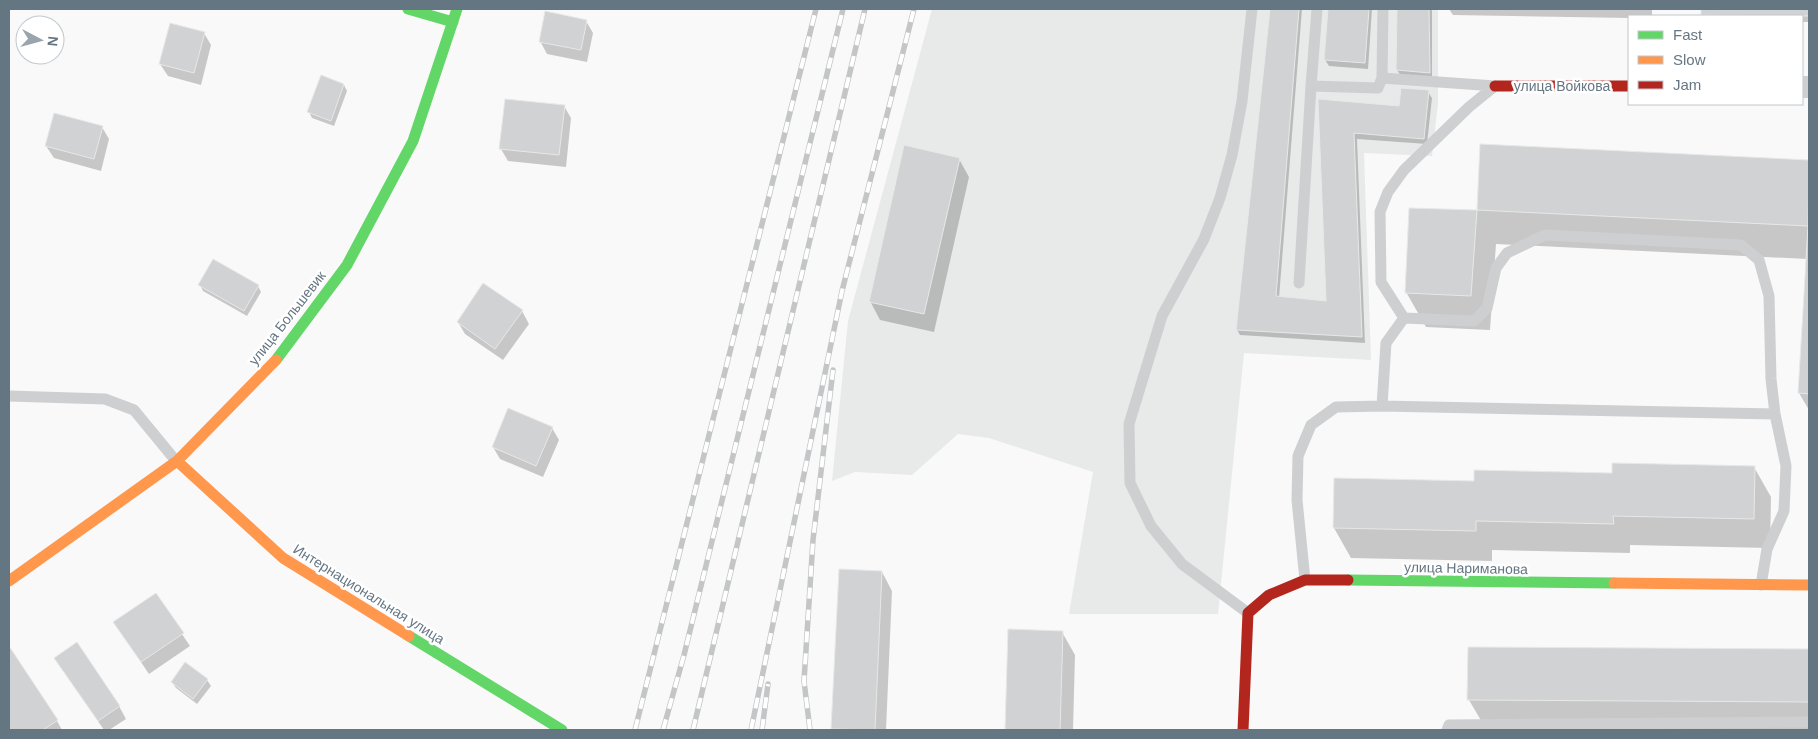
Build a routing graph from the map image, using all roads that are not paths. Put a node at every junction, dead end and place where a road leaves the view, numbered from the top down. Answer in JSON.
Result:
{"nodes":[{"id":1,"x":408,"y":9,"type":"edge"},
{"id":2,"x":457,"y":9,"type":"edge"},
{"id":3,"x":1252,"y":9,"type":"edge"},
{"id":4,"x":1317,"y":9,"type":"edge"},
{"id":5,"x":1383,"y":9,"type":"edge"},
{"id":6,"x":453,"y":22,"type":"junction"},
{"id":7,"x":1382,"y":78,"type":"junction"},
{"id":8,"x":1311,"y":86,"type":"junction"},
{"id":9,"x":1495,"y":86,"type":"junction"},
{"id":10,"x":1628,"y":86,"type":"edge"},
{"id":11,"x":1299,"y":283,"type":"dead end"},
{"id":12,"x":1404,"y":318,"type":"junction"},
{"id":13,"x":9,"y":396,"type":"edge"},
{"id":14,"x":1382,"y":406,"type":"junction"},
{"id":15,"x":1775,"y":414,"type":"junction"},
{"id":16,"x":176,"y":461,"type":"junction"},
{"id":17,"x":1305,"y":580,"type":"junction"},
{"id":18,"x":9,"y":582,"type":"edge"},
{"id":19,"x":1809,"y":586,"type":"edge"},
{"id":20,"x":1761,"y":587,"type":"junction"},
{"id":21,"x":1248,"y":613,"type":"junction"},
{"id":22,"x":1809,"y":722,"type":"edge"},
{"id":23,"x":562,"y":730,"type":"edge"},
{"id":24,"x":1243,"y":730,"type":"edge"},
{"id":25,"x":1447,"y":730,"type":"edge"}],
"edges":[{"from":1,"to":6,"type":"street"},
{"from":2,"to":6,"type":"street","name":"улица Большевик"},
{"from":3,"to":21,"type":"lane"},
{"from":4,"to":8,"type":"lane"},
{"from":5,"to":7,"type":"lane"},
{"from":6,"to":16,"type":"street","name":"улица Большевик"},
{"from":7,"to":8,"type":"lane"},
{"from":7,"to":9,"type":"lane"},
{"from":8,"to":11,"type":"lane"},
{"from":9,"to":10,"type":"street","name":"улица Войкова"},
{"from":9,"to":12,"type":"lane"},
{"from":12,"to":14,"type":"lane"},
{"from":12,"to":15,"type":"lane"},
{"from":13,"to":16,"type":"lane"},
{"from":14,"to":15,"type":"lane"},
{"from":14,"to":17,"type":"lane"},
{"from":15,"to":20,"type":"lane"},
{"from":16,"to":18,"type":"street","name":"улица Большевик"},
{"from":16,"to":23,"type":"street","name":"Интернациональная улица"},
{"from":17,"to":20,"type":"street","name":"улица Нариманова"},
{"from":17,"to":21,"type":"street","name":"улица Нариманова"},
{"from":19,"to":20,"type":"street","name":"улица Нариманова"},
{"from":21,"to":24,"type":"street"},
{"from":22,"to":25,"type":"lane"}]}
